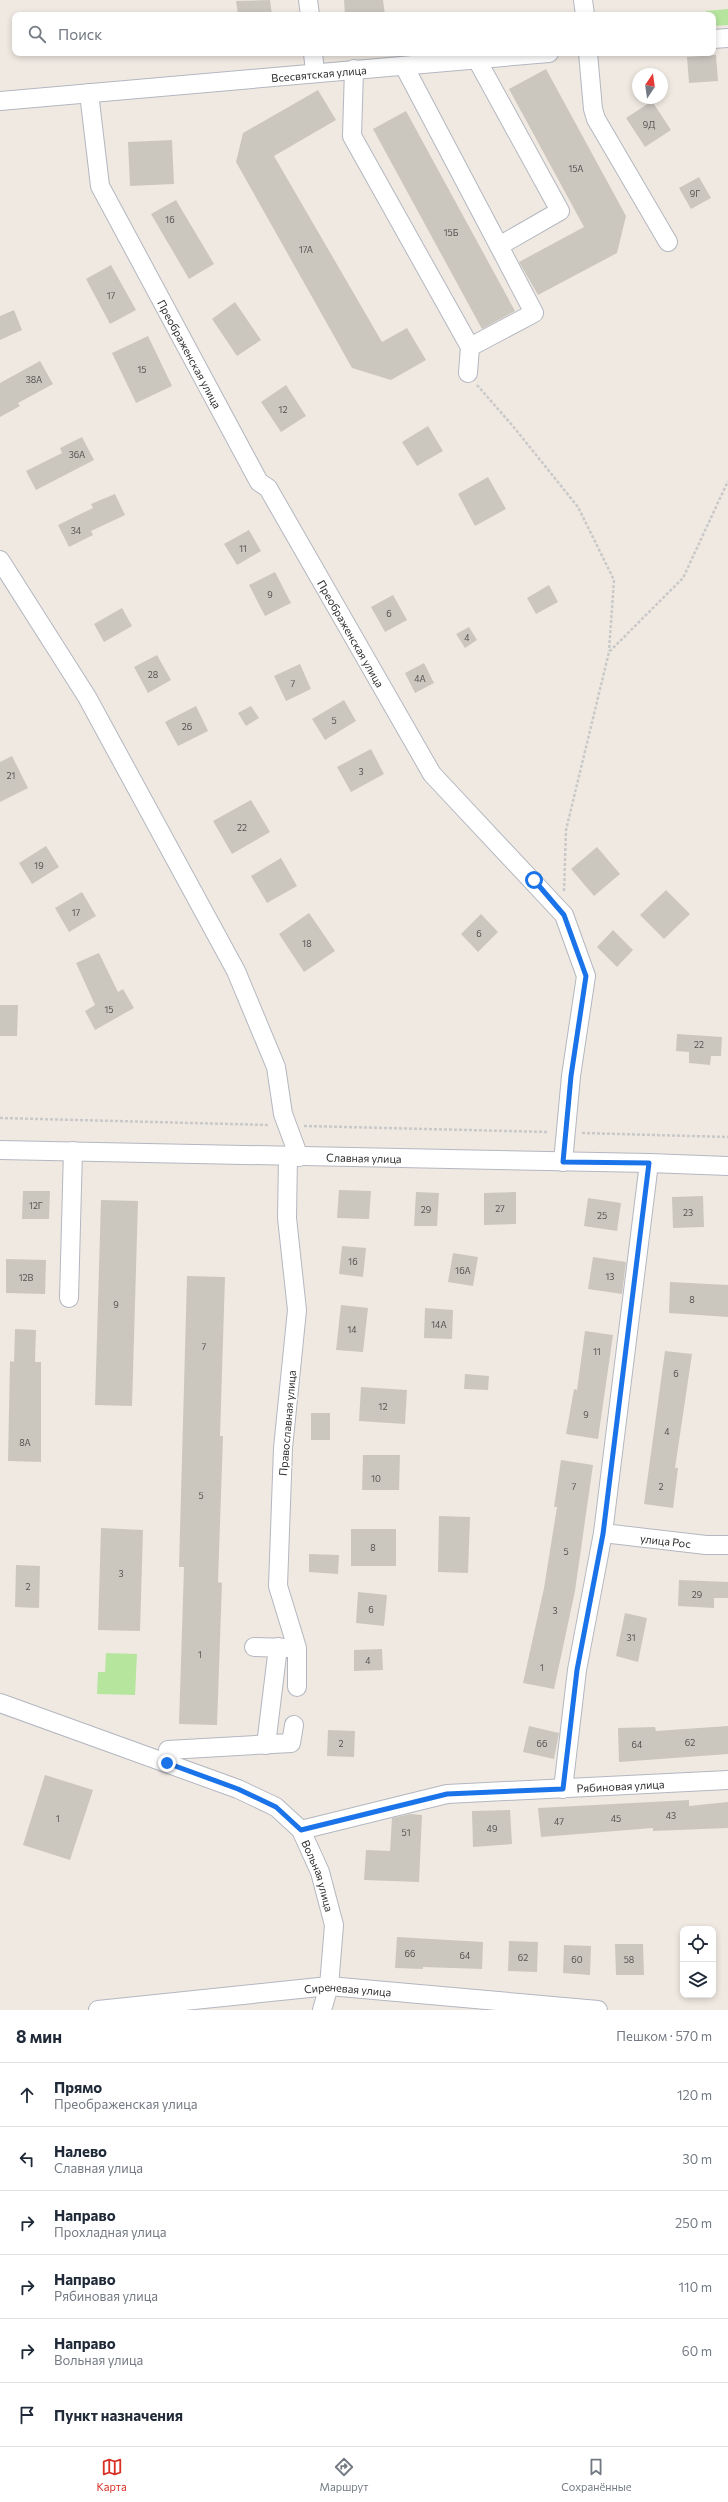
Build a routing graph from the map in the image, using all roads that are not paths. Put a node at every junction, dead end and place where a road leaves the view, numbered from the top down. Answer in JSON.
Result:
{"nodes":[{"id":1,"x":308,"y":0,"type":"edge"},
{"id":2,"x":583,"y":0,"type":"edge"},
{"id":3,"x":310,"y":12,"type":"edge"},
{"id":4,"x":585,"y":12,"type":"edge"},
{"id":5,"x":728,"y":38,"type":"edge"},
{"id":6,"x":716,"y":39,"type":"edge"},
{"id":7,"x":313,"y":56,"type":"edge"},
{"id":8,"x":505,"y":56,"type":"edge"},
{"id":9,"x":588,"y":56,"type":"edge"},
{"id":10,"x":476,"y":58,"type":"junction"},
{"id":11,"x":404,"y":66,"type":"junction"},
{"id":12,"x":354,"y":69,"type":"junction"},
{"id":13,"x":315,"y":72,"type":"junction"},
{"id":14,"x":89,"y":93,"type":"junction"},
{"id":15,"x":0,"y":101,"type":"edge"},
{"id":16,"x":668,"y":242,"type":"dead end"},
{"id":17,"x":498,"y":246,"type":"junction"},
{"id":18,"x":470,"y":347,"type":"junction"},
{"id":19,"x":468,"y":373,"type":"road end"},
{"id":20,"x":0,"y":560,"type":"edge"},
{"id":21,"x":0,"y":1150,"type":"edge"},
{"id":22,"x":72,"y":1151,"type":"junction"},
{"id":23,"x":293,"y":1156,"type":"junction"},
{"id":24,"x":563,"y":1162,"type":"junction"},
{"id":25,"x":649,"y":1163,"type":"junction"},
{"id":26,"x":728,"y":1166,"type":"edge"},
{"id":27,"x":69,"y":1298,"type":"dead end"},
{"id":28,"x":603,"y":1534,"type":"junction"},
{"id":29,"x":728,"y":1545,"type":"edge"},
{"id":30,"x":254,"y":1647,"type":"dead end"},
{"id":31,"x":278,"y":1648,"type":"junction"},
{"id":32,"x":297,"y":1648,"type":"junction"},
{"id":33,"x":297,"y":1687,"type":"dead end"},
{"id":34,"x":0,"y":1703,"type":"edge"},
{"id":35,"x":294,"y":1725,"type":"dead end"},
{"id":36,"x":266,"y":1744,"type":"junction"},
{"id":37,"x":168,"y":1750,"type":"dead end"},
{"id":38,"x":728,"y":1780,"type":"edge"},
{"id":39,"x":563,"y":1789,"type":"junction"},
{"id":40,"x":301,"y":1830,"type":"junction"},
{"id":41,"x":329,"y":1986,"type":"junction"},
{"id":42,"x":98,"y":2010,"type":"edge"},
{"id":43,"x":322,"y":2010,"type":"edge"},
{"id":44,"x":598,"y":2010,"type":"edge"}],
"edges":[{"from":1,"to":3,"type":"street"},
{"from":2,"to":4,"type":"street"},
{"from":5,"to":6,"type":"street"},
{"from":7,"to":13,"type":"street"},
{"from":8,"to":10,"type":"street","name":"Всесвятская улица"},
{"from":9,"to":16,"type":"street"},
{"from":10,"to":11,"type":"street","name":"Всесвятская улица"},
{"from":10,"to":17,"type":"street"},
{"from":11,"to":12,"type":"street","name":"Всесвятская улица"},
{"from":11,"to":17,"type":"street"},
{"from":12,"to":13,"type":"street","name":"Всесвятская улица"},
{"from":12,"to":18,"type":"street"},
{"from":13,"to":14,"type":"street","name":"Всесвятская улица"},
{"from":14,"to":15,"type":"street","name":"Всесвятская улица"},
{"from":14,"to":24,"type":"street","name":"Преображенская улица"},
{"from":17,"to":18,"type":"street"},
{"from":18,"to":19,"type":"street"},
{"from":20,"to":23,"type":"street"},
{"from":21,"to":22,"type":"street","name":"Славная улица"},
{"from":22,"to":23,"type":"street","name":"Славная улица"},
{"from":22,"to":27,"type":"street"},
{"from":23,"to":24,"type":"street","name":"Славная улица"},
{"from":23,"to":32,"type":"street","name":"Православная улица"},
{"from":24,"to":25,"type":"street","name":"Славная улица"},
{"from":25,"to":26,"type":"street","name":"Славная улица"},
{"from":25,"to":28,"type":"street"},
{"from":28,"to":29,"type":"street","name":"улица Рос"},
{"from":28,"to":39,"type":"street"},
{"from":30,"to":31,"type":"street"},
{"from":31,"to":32,"type":"street"},
{"from":31,"to":36,"type":"street"},
{"from":32,"to":33,"type":"street","name":"Православная улица"},
{"from":34,"to":40,"type":"street","name":"Вольная улица"},
{"from":35,"to":36,"type":"street"},
{"from":36,"to":37,"type":"street"},
{"from":38,"to":39,"type":"street","name":"Рябиновая улица"},
{"from":39,"to":40,"type":"street","name":"Рябиновая улица"},
{"from":40,"to":41,"type":"street","name":"Вольная улица"},
{"from":41,"to":42,"type":"street","name":"Сиреневая улица"},
{"from":41,"to":43,"type":"street","name":"Вольная улица"},
{"from":41,"to":44,"type":"street","name":"Сиреневая улица"}]}
